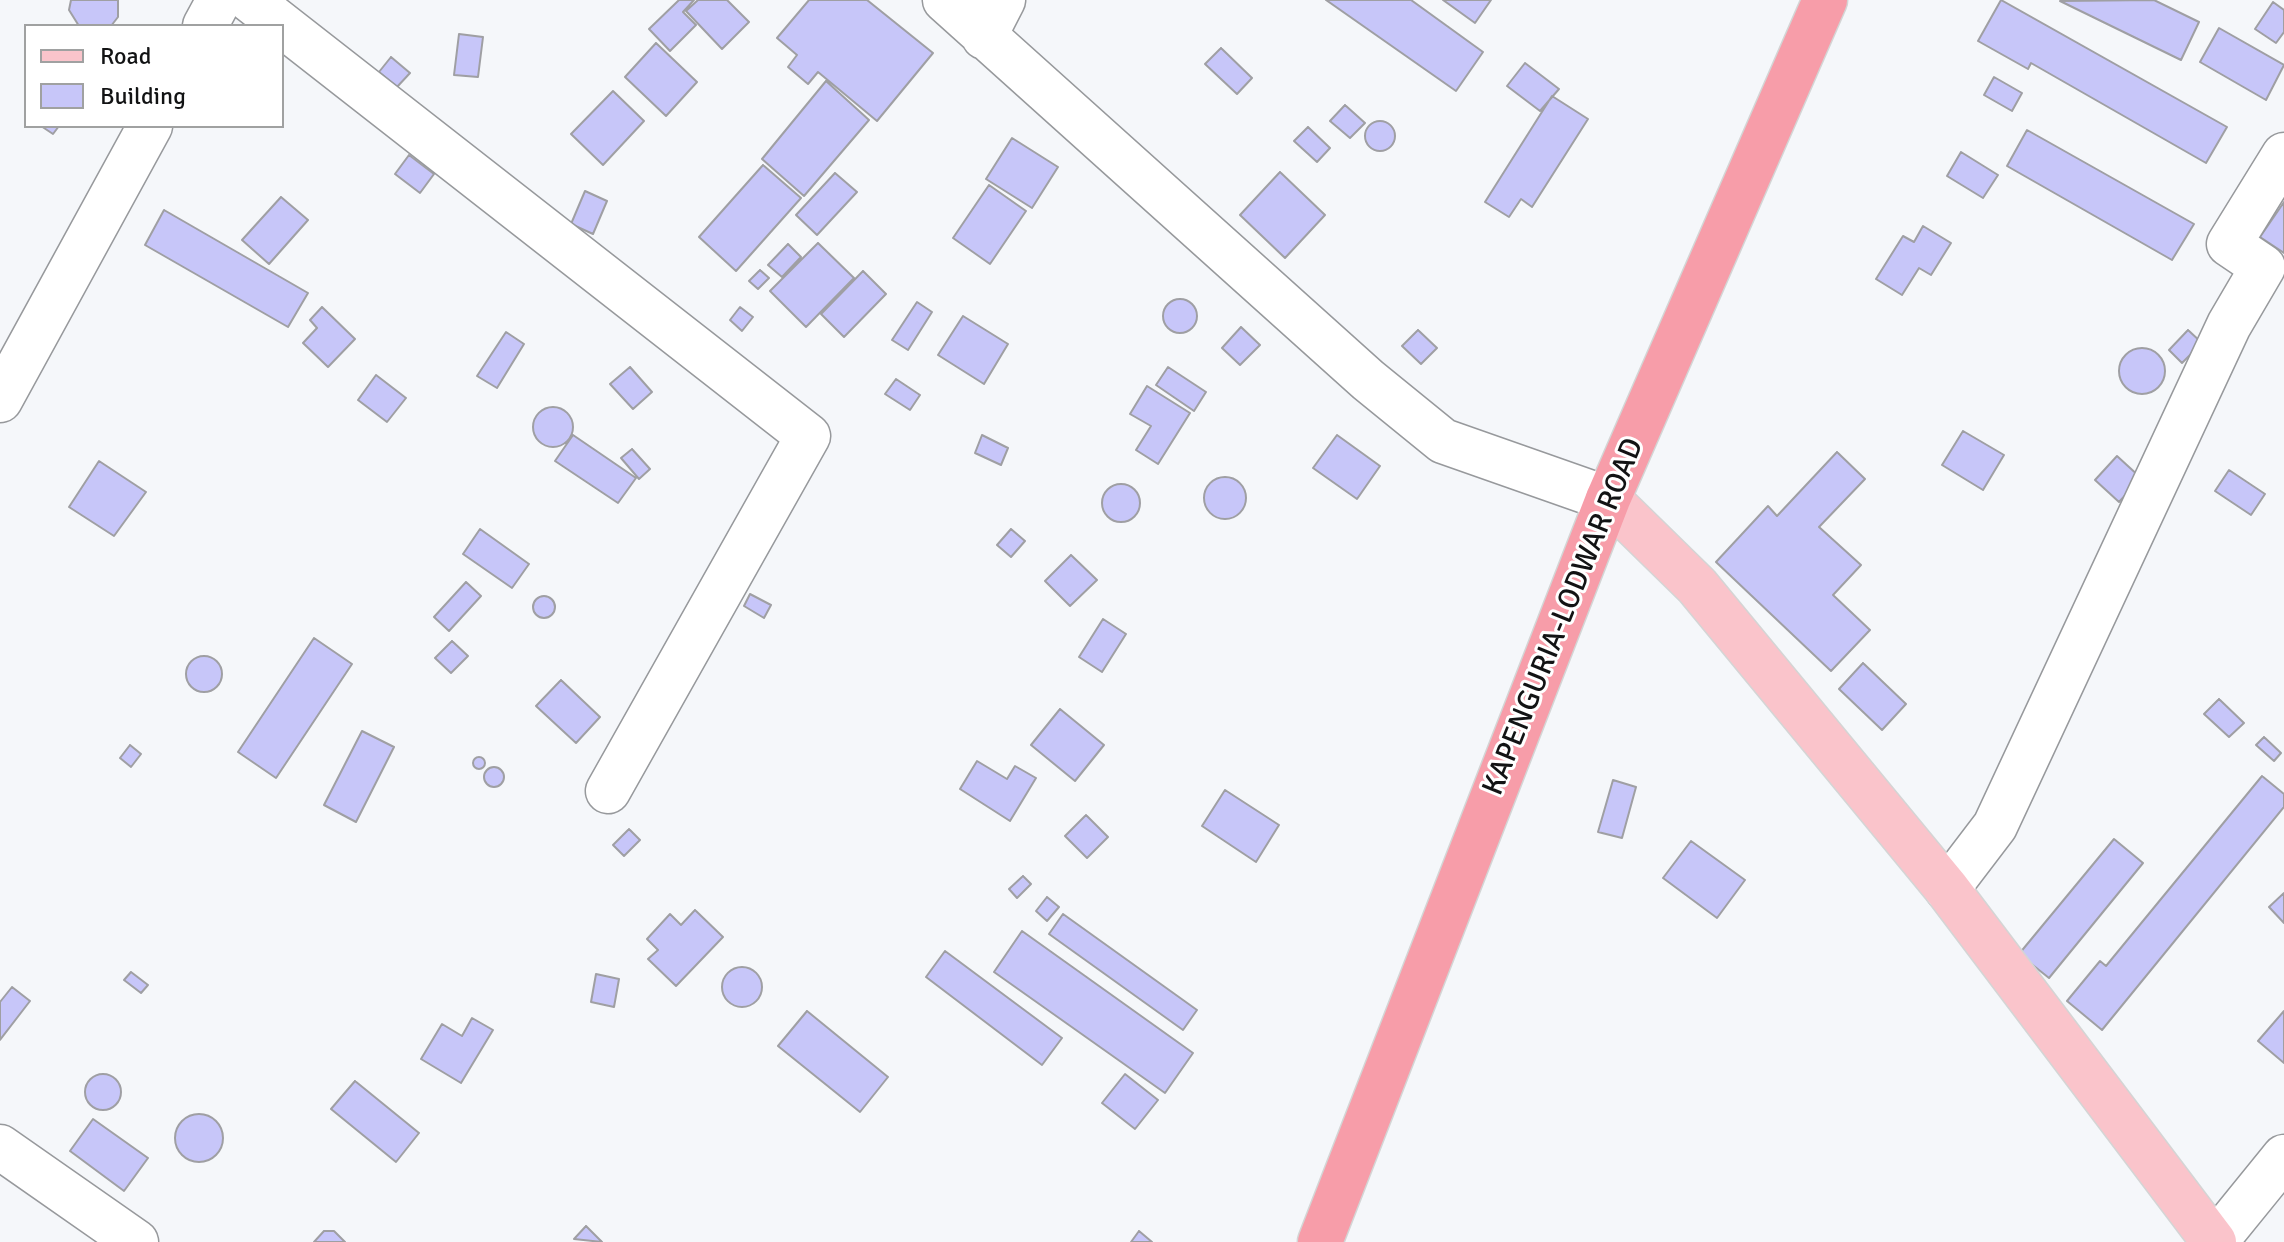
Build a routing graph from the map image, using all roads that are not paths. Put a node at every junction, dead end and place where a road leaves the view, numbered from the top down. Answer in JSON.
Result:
{"nodes":[{"id":1,"x":219,"y":0,"type":"edge"},
{"id":2,"x":250,"y":0,"type":"edge"},
{"id":3,"x":945,"y":0,"type":"edge"},
{"id":4,"x":1825,"y":0,"type":"edge"},
{"id":5,"x":994,"y":18,"type":"edge"},
{"id":6,"x":206,"y":24,"type":"edge"},
{"id":7,"x":281,"y":24,"type":"edge"},
{"id":8,"x":284,"y":27,"type":"edge"},
{"id":9,"x":149,"y":128,"type":"edge"},
{"id":10,"x":2284,"y":155,"type":"edge"},
{"id":11,"x":0,"y":400,"type":"edge"},
{"id":12,"x":1608,"y":499,"type":"junction"},
{"id":13,"x":608,"y":791,"type":"dead end"},
{"id":14,"x":1947,"y":889,"type":"junction"},
{"id":15,"x":0,"y":1147,"type":"edge"},
{"id":16,"x":2284,"y":1157,"type":"edge"},
{"id":17,"x":136,"y":1242,"type":"edge"},
{"id":18,"x":1320,"y":1242,"type":"edge"},
{"id":19,"x":2214,"y":1242,"type":"edge"}],
"edges":[{"from":1,"to":6,"type":"street"},
{"from":2,"to":7,"type":"street"},
{"from":3,"to":5,"type":"street"},
{"from":4,"to":12,"type":"highway","name":"KAPENGURIA-LODWAR ROAD"},
{"from":5,"to":12,"type":"street"},
{"from":8,"to":13,"type":"street"},
{"from":9,"to":11,"type":"street"},
{"from":10,"to":14,"type":"street"},
{"from":12,"to":14,"type":"main road"},
{"from":12,"to":18,"type":"highway","name":"KAPENGURIA-LODWAR ROAD"},
{"from":14,"to":19,"type":"main road"},
{"from":15,"to":17,"type":"street"},
{"from":16,"to":19,"type":"street"}]}
